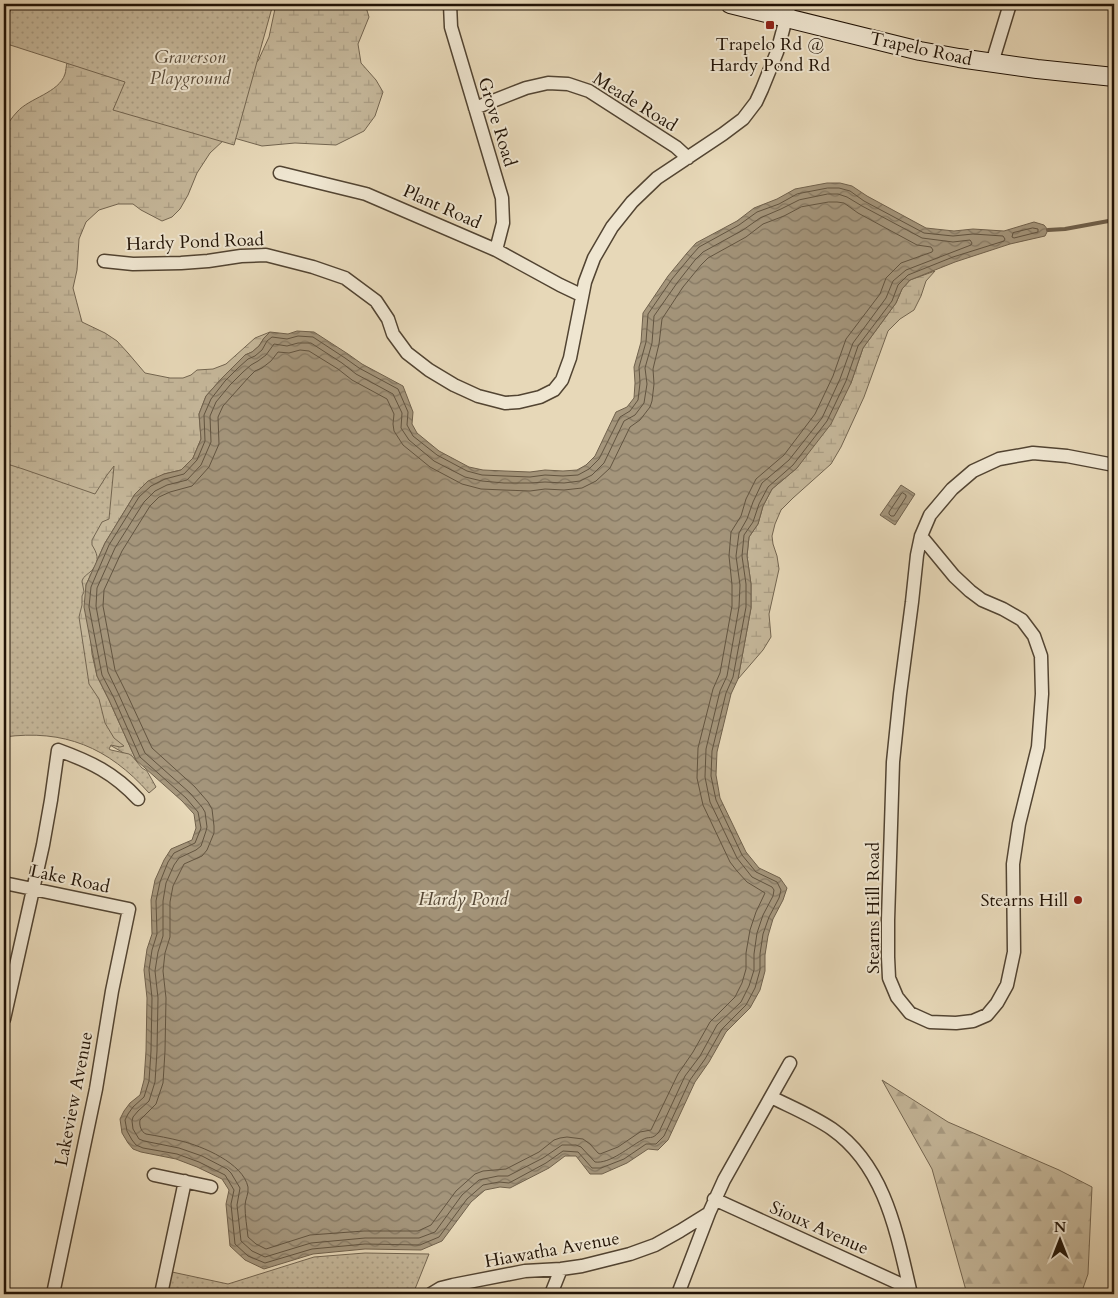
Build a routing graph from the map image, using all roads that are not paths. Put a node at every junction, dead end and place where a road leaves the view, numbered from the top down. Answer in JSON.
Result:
{"nodes":[{"id":1,"x":450,"y":4,"type":"edge"},
{"id":2,"x":730,"y":4,"type":"edge"},
{"id":3,"x":1010,"y":4,"type":"edge"},
{"id":4,"x":788,"y":11,"type":"edge"},
{"id":5,"x":992,"y":63,"type":"junction"},
{"id":6,"x":1114,"y":77,"type":"edge"},
{"id":7,"x":475,"y":108,"type":"junction"},
{"id":8,"x":688,"y":158,"type":"junction"},
{"id":9,"x":280,"y":173,"type":"dead end"},
{"id":10,"x":496,"y":250,"type":"junction"},
{"id":11,"x":104,"y":261,"type":"dead end"},
{"id":12,"x":581,"y":295,"type":"junction"},
{"id":13,"x":1114,"y":464,"type":"edge"},
{"id":14,"x":921,"y":536,"type":"junction"},
{"id":15,"x":138,"y":799,"type":"dead end"},
{"id":16,"x":4,"y":882,"type":"edge"},
{"id":17,"x":32,"y":889,"type":"junction"},
{"id":18,"x":129,"y":909,"type":"joint"},
{"id":19,"x":4,"y":1019,"type":"edge"},
{"id":20,"x":790,"y":1063,"type":"dead end"},
{"id":21,"x":771,"y":1097,"type":"junction"},
{"id":22,"x":154,"y":1174,"type":"dead end"},
{"id":23,"x":185,"y":1182,"type":"junction"},
{"id":24,"x":210,"y":1187,"type":"dead end"},
{"id":25,"x":714,"y":1199,"type":"junction"},
{"id":26,"x":709,"y":1213,"type":"junction"},
{"id":27,"x":561,"y":1269,"type":"junction"},
{"id":28,"x":910,"y":1291,"type":"edge"},
{"id":29,"x":432,"y":1293,"type":"edge"},
{"id":30,"x":53,"y":1294,"type":"edge"},
{"id":31,"x":161,"y":1294,"type":"edge"},
{"id":32,"x":551,"y":1294,"type":"edge"},
{"id":33,"x":678,"y":1294,"type":"edge"}],
"edges":[{"from":1,"to":7,"type":"street","name":"Grove Road"},
{"from":2,"to":4,"type":"main road","name":"Trapelo Road"},
{"from":3,"to":5,"type":"street"},
{"from":4,"to":5,"type":"main road","name":"Trapelo Road"},
{"from":4,"to":8,"type":"street","name":"Hardy Pond Road"},
{"from":5,"to":6,"type":"main road","name":"Trapelo Road"},
{"from":7,"to":8,"type":"street","name":"Meade Road"},
{"from":7,"to":10,"type":"street","name":"Grove Road"},
{"from":8,"to":12,"type":"street","name":"Hardy Pond Road"},
{"from":9,"to":10,"type":"street","name":"Plant Road"},
{"from":10,"to":12,"type":"street","name":"Plant Road"},
{"from":11,"to":12,"type":"street","name":"Hardy Pond Road"},
{"from":13,"to":14,"type":"street","name":"Stearns Hill Road"},
{"from":14,"to":14,"type":"street","name":"Stearns Hill Road"},
{"from":15,"to":17,"type":"street"},
{"from":16,"to":17,"type":"street","name":"Lake Road"},
{"from":17,"to":18,"type":"street","name":"Lake Road"},
{"from":17,"to":19,"type":"street"},
{"from":18,"to":30,"type":"street","name":"Lakeview Avenue"},
{"from":20,"to":21,"type":"street"},
{"from":21,"to":25,"type":"street"},
{"from":21,"to":28,"type":"street"},
{"from":22,"to":23,"type":"street"},
{"from":23,"to":24,"type":"street"},
{"from":23,"to":31,"type":"street"},
{"from":25,"to":26,"type":"street"},
{"from":25,"to":28,"type":"street","name":"Sioux Avenue"},
{"from":26,"to":27,"type":"street","name":"Hiawatha Avenue"},
{"from":26,"to":33,"type":"street"},
{"from":27,"to":29,"type":"street","name":"Hiawatha Avenue"},
{"from":27,"to":32,"type":"street"}]}
